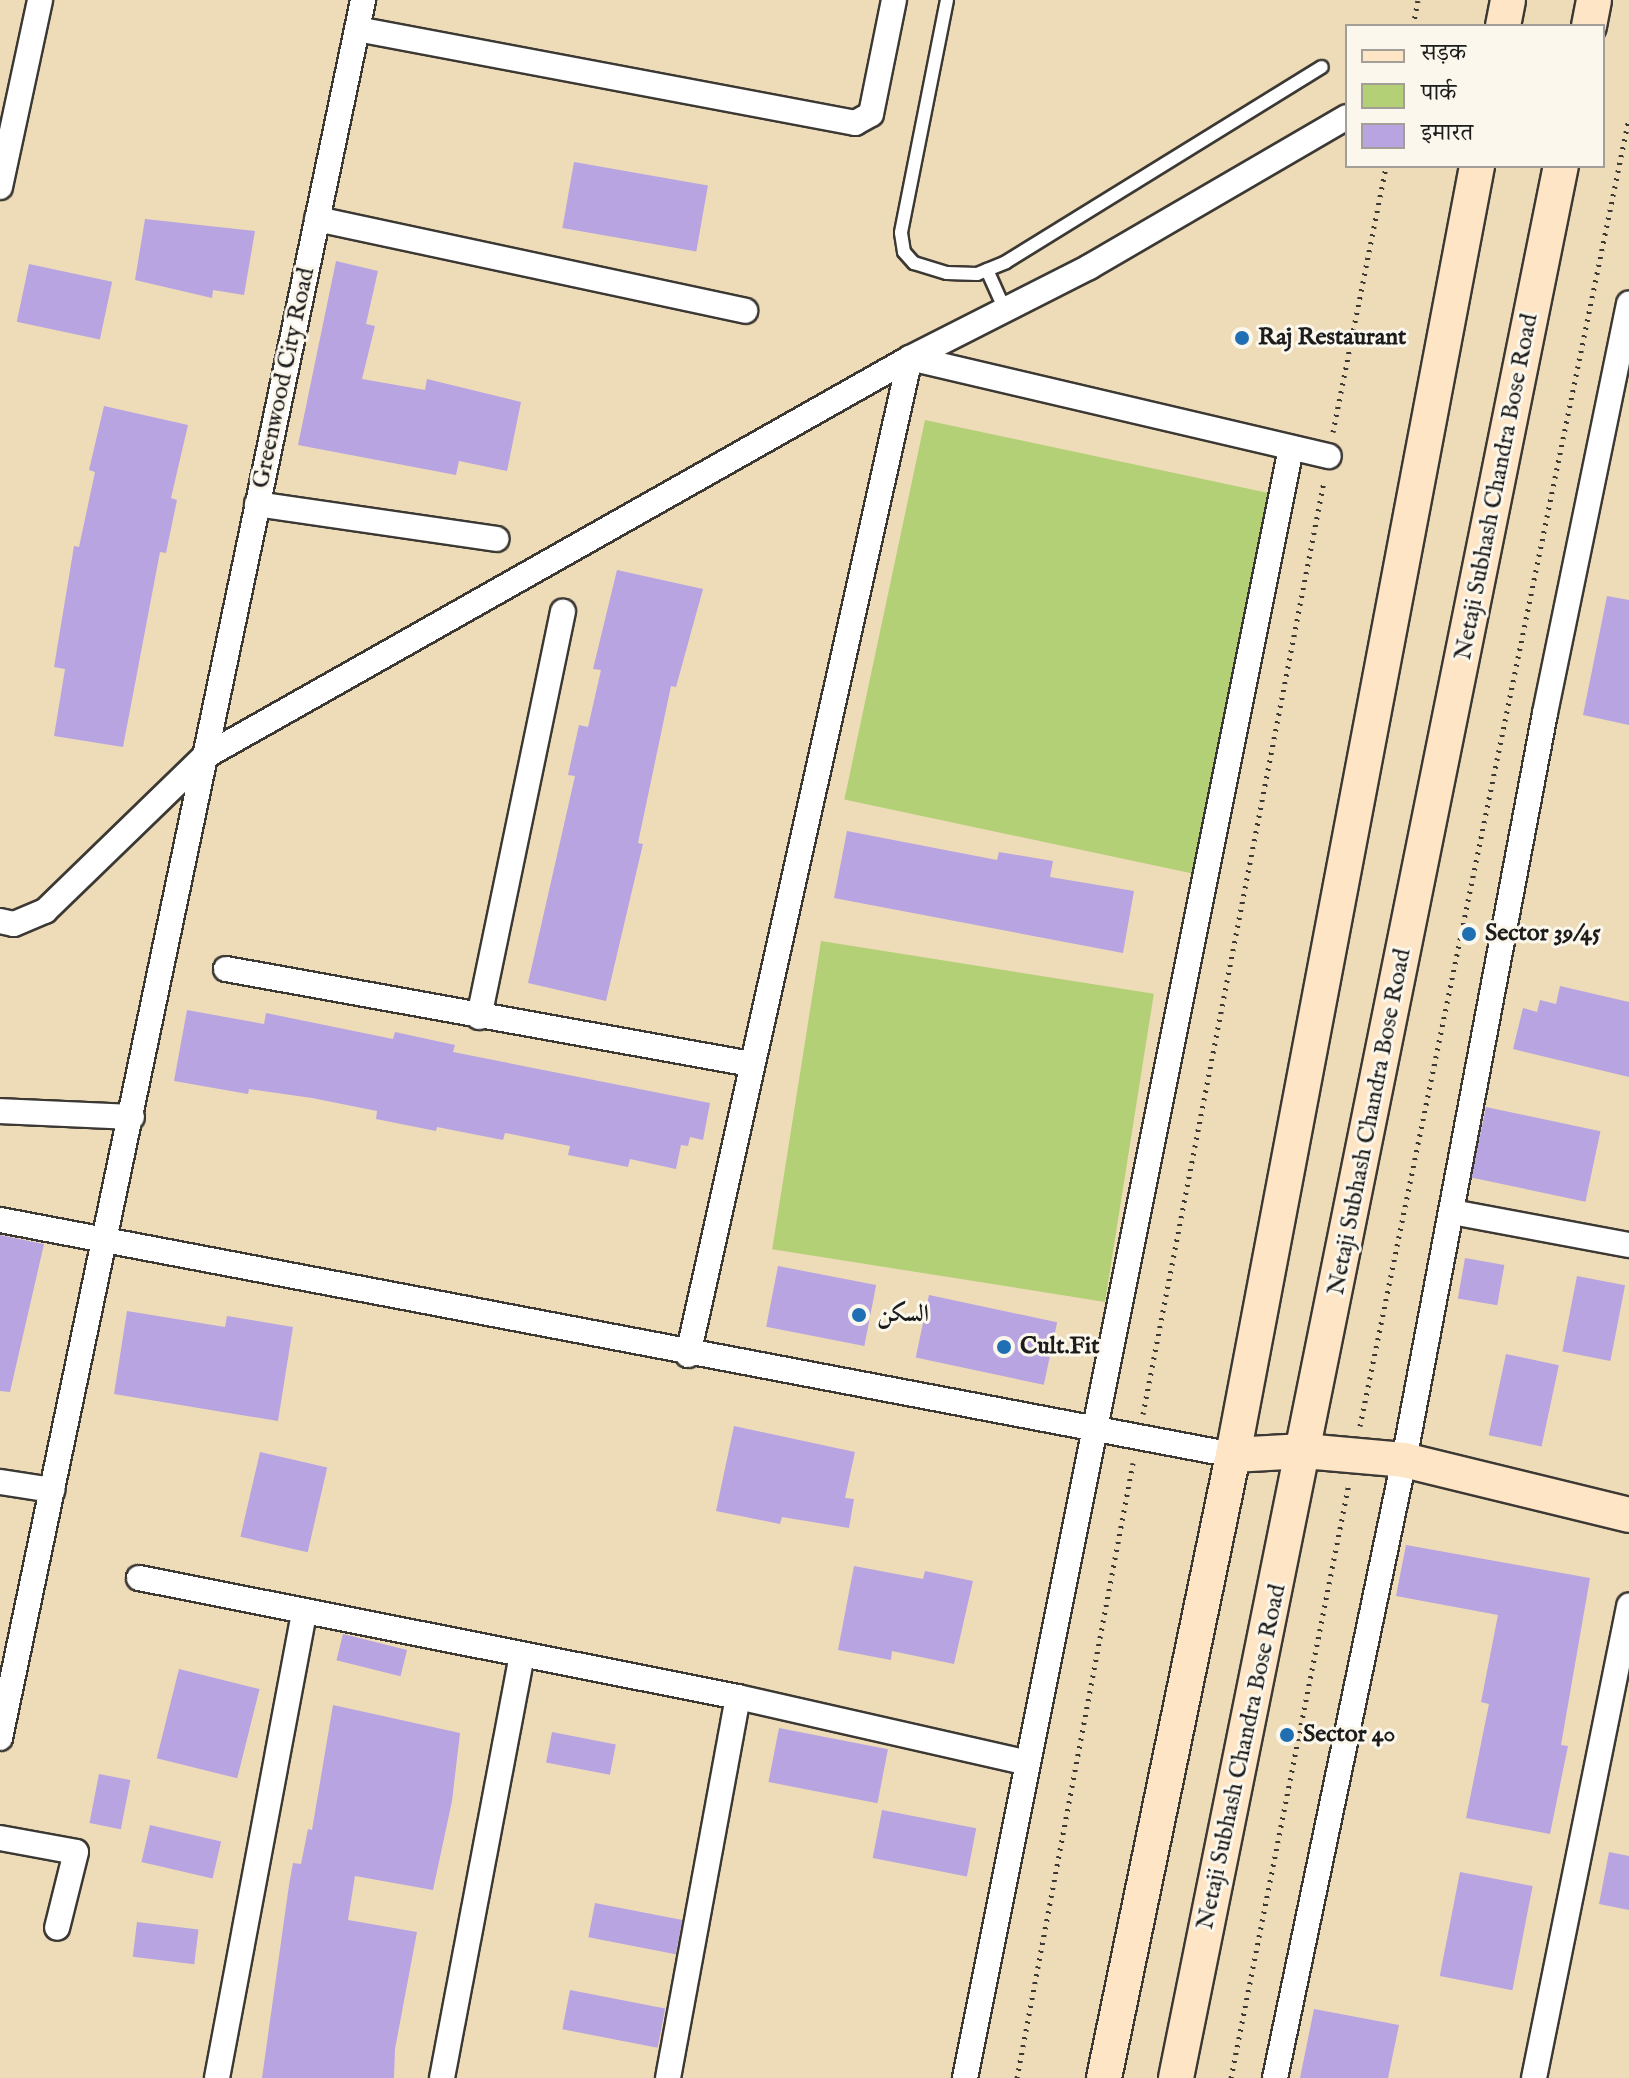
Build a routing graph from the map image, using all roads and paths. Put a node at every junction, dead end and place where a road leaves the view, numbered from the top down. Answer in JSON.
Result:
{"nodes":[{"id":1,"x":40,"y":0,"type":"edge"},
{"id":2,"x":363,"y":0,"type":"edge"},
{"id":3,"x":894,"y":0,"type":"edge"},
{"id":4,"x":947,"y":0,"type":"edge"},
{"id":5,"x":1418,"y":0,"type":"edge"},
{"id":6,"x":1508,"y":0,"type":"edge"},
{"id":7,"x":1594,"y":0,"type":"edge"},
{"id":8,"x":1413,"y":24,"type":"edge"},
{"id":9,"x":1503,"y":24,"type":"edge"},
{"id":10,"x":1589,"y":24,"type":"edge"},
{"id":11,"x":357,"y":29,"type":"junction"},
{"id":12,"x":1322,"y":67,"type":"dead end"},
{"id":13,"x":1345,"y":118,"type":"edge"},
{"id":14,"x":1629,"y":118,"type":"edge"},
{"id":15,"x":1386,"y":168,"type":"edge"},
{"id":16,"x":1477,"y":168,"type":"edge"},
{"id":17,"x":1561,"y":168,"type":"edge"},
{"id":18,"x":0,"y":187,"type":"edge"},
{"id":19,"x":317,"y":219,"type":"junction"},
{"id":20,"x":987,"y":270,"type":"junction"},
{"id":21,"x":1629,"y":304,"type":"edge"},
{"id":22,"x":1005,"y":310,"type":"junction"},
{"id":23,"x":745,"y":311,"type":"dead end"},
{"id":24,"x":910,"y":358,"type":"junction"},
{"id":25,"x":1291,"y":448,"type":"junction"},
{"id":26,"x":1329,"y":456,"type":"junction"},
{"id":27,"x":257,"y":504,"type":"junction"},
{"id":28,"x":496,"y":539,"type":"dead end"},
{"id":29,"x":563,"y":612,"type":"dead end"},
{"id":30,"x":204,"y":757,"type":"junction"},
{"id":31,"x":0,"y":921,"type":"edge"},
{"id":32,"x":226,"y":969,"type":"dead end"},
{"id":33,"x":479,"y":1017,"type":"junction"},
{"id":34,"x":751,"y":1064,"type":"junction"},
{"id":35,"x":0,"y":1111,"type":"edge"},
{"id":36,"x":132,"y":1117,"type":"junction"},
{"id":37,"x":1452,"y":1212,"type":"junction"},
{"id":38,"x":0,"y":1220,"type":"edge"},
{"id":39,"x":108,"y":1238,"type":"junction"},
{"id":40,"x":1629,"y":1245,"type":"edge"},
{"id":41,"x":688,"y":1355,"type":"junction"},
{"id":42,"x":1095,"y":1431,"type":"junction"},
{"id":43,"x":1138,"y":1438,"type":"junction"},
{"id":44,"x":1304,"y":1451,"type":"junction"},
{"id":45,"x":1233,"y":1455,"type":"junction"},
{"id":46,"x":1354,"y":1456,"type":"junction"},
{"id":47,"x":1404,"y":1460,"type":"junction"},
{"id":48,"x":0,"y":1482,"type":"edge"},
{"id":49,"x":52,"y":1490,"type":"junction"},
{"id":50,"x":1629,"y":1515,"type":"edge"},
{"id":51,"x":139,"y":1578,"type":"dead end"},
{"id":52,"x":1629,"y":1605,"type":"edge"},
{"id":53,"x":304,"y":1611,"type":"junction"},
{"id":54,"x":522,"y":1654,"type":"junction"},
{"id":55,"x":738,"y":1697,"type":"junction"},
{"id":56,"x":0,"y":1738,"type":"edge"},
{"id":57,"x":1028,"y":1763,"type":"junction"},
{"id":58,"x":0,"y":1838,"type":"edge"},
{"id":59,"x":57,"y":1928,"type":"dead end"},
{"id":60,"x":217,"y":2078,"type":"edge"},
{"id":61,"x":442,"y":2078,"type":"edge"},
{"id":62,"x":668,"y":2078,"type":"edge"},
{"id":63,"x":965,"y":2078,"type":"edge"},
{"id":64,"x":1017,"y":2078,"type":"edge"},
{"id":65,"x":1104,"y":2078,"type":"edge"},
{"id":66,"x":1176,"y":2078,"type":"edge"},
{"id":67,"x":1231,"y":2078,"type":"edge"},
{"id":68,"x":1275,"y":2078,"type":"edge"},
{"id":69,"x":1534,"y":2078,"type":"edge"}],
"edges":[{"from":1,"to":18,"type":"street"},
{"from":2,"to":11,"type":"street","name":"Greenwood City Road"},
{"from":3,"to":11,"type":"street"},
{"from":4,"to":20,"type":"lane"},
{"from":5,"to":8,"type":"path"},
{"from":6,"to":9,"type":"main road"},
{"from":7,"to":10,"type":"main road"},
{"from":11,"to":19,"type":"street","name":"Greenwood City Road"},
{"from":12,"to":20,"type":"lane"},
{"from":13,"to":22,"type":"street"},
{"from":14,"to":46,"type":"path"},
{"from":15,"to":26,"type":"path"},
{"from":16,"to":45,"type":"main road"},
{"from":17,"to":44,"type":"main road","name":"Netaji Subhash Chandra Bose Road"},
{"from":19,"to":23,"type":"street"},
{"from":19,"to":27,"type":"street","name":"Greenwood City Road"},
{"from":20,"to":22,"type":"lane"},
{"from":21,"to":37,"type":"street"},
{"from":22,"to":24,"type":"street"},
{"from":24,"to":25,"type":"street"},
{"from":24,"to":30,"type":"street"},
{"from":24,"to":34,"type":"street"},
{"from":25,"to":26,"type":"street"},
{"from":25,"to":42,"type":"street"},
{"from":26,"to":43,"type":"path"},
{"from":27,"to":28,"type":"street"},
{"from":27,"to":30,"type":"street","name":"Greenwood City Road"},
{"from":29,"to":33,"type":"street"},
{"from":30,"to":31,"type":"street"},
{"from":30,"to":36,"type":"street","name":"Greenwood City Road"},
{"from":32,"to":33,"type":"street"},
{"from":33,"to":34,"type":"street"},
{"from":34,"to":41,"type":"street"},
{"from":35,"to":36,"type":"street"},
{"from":36,"to":39,"type":"street","name":"Greenwood City Road"},
{"from":37,"to":40,"type":"street"},
{"from":37,"to":47,"type":"street"},
{"from":38,"to":39,"type":"street"},
{"from":39,"to":41,"type":"street"},
{"from":39,"to":49,"type":"street","name":"Greenwood City Road"},
{"from":41,"to":42,"type":"street"},
{"from":42,"to":43,"type":"street"},
{"from":42,"to":57,"type":"street"},
{"from":43,"to":45,"type":"street"},
{"from":43,"to":64,"type":"path"},
{"from":44,"to":45,"type":"main road"},
{"from":44,"to":46,"type":"main road"},
{"from":44,"to":66,"type":"main road","name":"Netaji Subhash Chandra Bose Road"},
{"from":45,"to":65,"type":"main road"},
{"from":46,"to":47,"type":"main road"},
{"from":46,"to":67,"type":"path"},
{"from":47,"to":50,"type":"main road"},
{"from":47,"to":68,"type":"street"},
{"from":48,"to":49,"type":"street"},
{"from":49,"to":56,"type":"street","name":"Greenwood City Road"},
{"from":51,"to":53,"type":"street"},
{"from":52,"to":69,"type":"street"},
{"from":53,"to":54,"type":"street"},
{"from":53,"to":60,"type":"street"},
{"from":54,"to":55,"type":"street"},
{"from":54,"to":61,"type":"street"},
{"from":55,"to":57,"type":"street"},
{"from":55,"to":62,"type":"street"},
{"from":57,"to":63,"type":"street"},
{"from":58,"to":59,"type":"street"}]}
